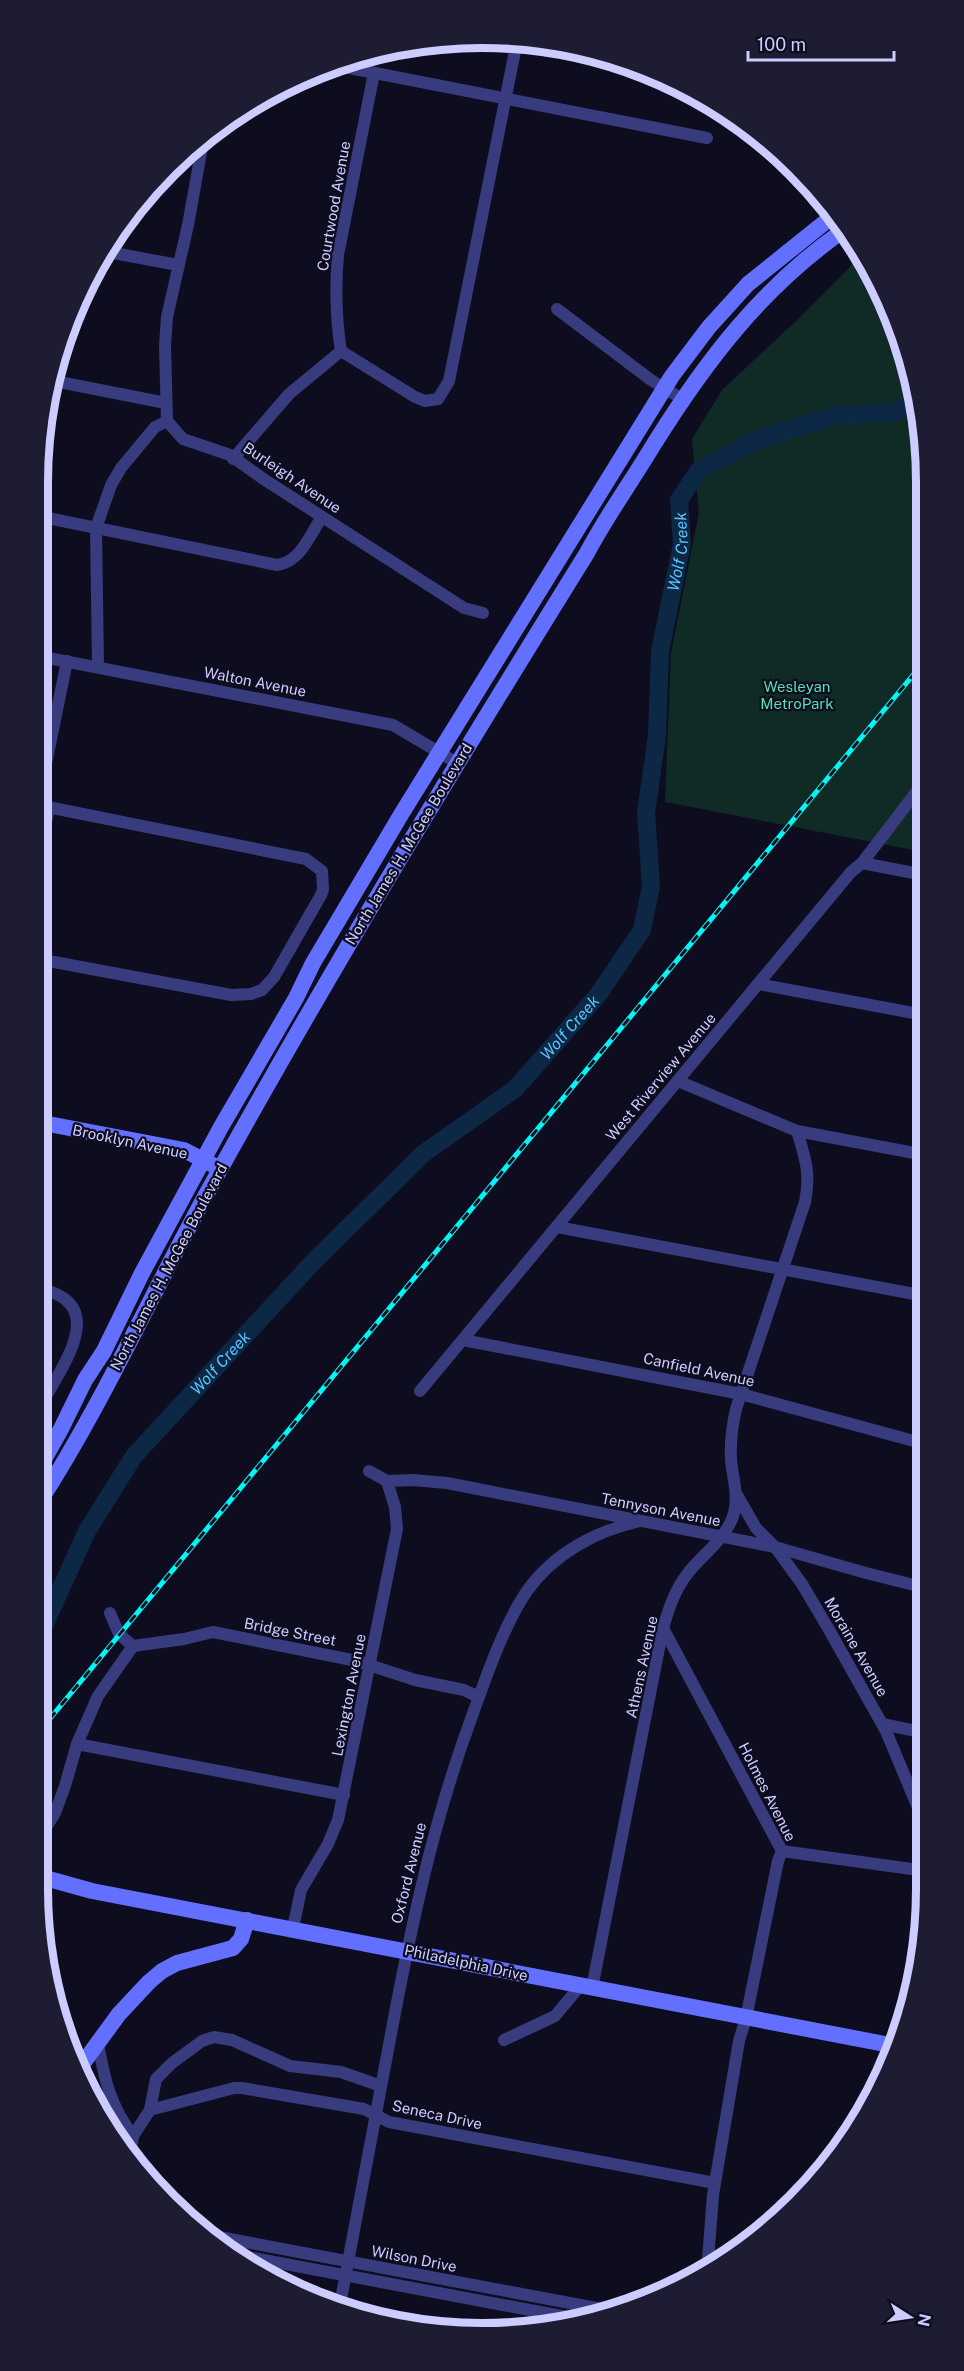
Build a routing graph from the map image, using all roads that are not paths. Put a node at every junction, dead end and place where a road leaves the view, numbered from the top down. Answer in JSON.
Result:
{"nodes":[{"id":1,"x":515,"y":50,"type":"edge"},
{"id":2,"x":351,"y":68,"type":"edge"},
{"id":3,"x":374,"y":73,"type":"junction"},
{"id":4,"x":506,"y":99,"type":"junction"},
{"id":5,"x":707,"y":138,"type":"dead end"},
{"id":6,"x":201,"y":152,"type":"edge"},
{"id":7,"x":828,"y":220,"type":"edge"},
{"id":8,"x":838,"y":235,"type":"edge"},
{"id":9,"x":114,"y":253,"type":"edge"},
{"id":10,"x":178,"y":265,"type":"junction"},
{"id":11,"x":557,"y":309,"type":"dead end"},
{"id":12,"x":341,"y":351,"type":"junction"},
{"id":13,"x":60,"y":382,"type":"edge"},
{"id":14,"x":664,"y":388,"type":"junction"},
{"id":15,"x":682,"y":399,"type":"junction"},
{"id":16,"x":166,"y":403,"type":"junction"},
{"id":17,"x":167,"y":421,"type":"junction"},
{"id":18,"x":233,"y":459,"type":"junction"},
{"id":19,"x":322,"y":517,"type":"junction"},
{"id":20,"x":48,"y":518,"type":"edge"},
{"id":21,"x":96,"y":528,"type":"junction"},
{"id":22,"x":483,"y":613,"type":"dead end"},
{"id":23,"x":48,"y":658,"type":"edge"},
{"id":24,"x":67,"y":661,"type":"junction"},
{"id":25,"x":98,"y":666,"type":"junction"},
{"id":26,"x":439,"y":752,"type":"junction"},
{"id":27,"x":457,"y":763,"type":"junction"},
{"id":28,"x":48,"y":766,"type":"edge"},
{"id":29,"x":916,"y":792,"type":"edge"},
{"id":30,"x":48,"y":806,"type":"edge"},
{"id":31,"x":862,"y":863,"type":"junction"},
{"id":32,"x":916,"y":873,"type":"edge"},
{"id":33,"x":48,"y":961,"type":"edge"},
{"id":34,"x":758,"y":984,"type":"junction"},
{"id":35,"x":916,"y":1014,"type":"edge"},
{"id":36,"x":678,"y":1081,"type":"junction"},
{"id":37,"x":48,"y":1124,"type":"edge"},
{"id":38,"x":797,"y":1131,"type":"junction"},
{"id":39,"x":916,"y":1153,"type":"edge"},
{"id":40,"x":204,"y":1160,"type":"junction"},
{"id":41,"x":220,"y":1169,"type":"junction"},
{"id":42,"x":557,"y":1227,"type":"junction"},
{"id":43,"x":783,"y":1269,"type":"junction"},
{"id":44,"x":48,"y":1291,"type":"edge"},
{"id":45,"x":916,"y":1294,"type":"edge"},
{"id":46,"x":463,"y":1340,"type":"junction"},
{"id":47,"x":48,"y":1391,"type":"edge"},
{"id":48,"x":420,"y":1391,"type":"dead end"},
{"id":49,"x":741,"y":1394,"type":"junction"},
{"id":50,"x":916,"y":1442,"type":"edge"},
{"id":51,"x":48,"y":1452,"type":"edge"},
{"id":52,"x":369,"y":1471,"type":"dead end"},
{"id":53,"x":387,"y":1481,"type":"junction"},
{"id":54,"x":48,"y":1488,"type":"edge"},
{"id":55,"x":737,"y":1495,"type":"junction"},
{"id":56,"x":640,"y":1521,"type":"junction"},
{"id":57,"x":720,"y":1537,"type":"junction"},
{"id":58,"x":775,"y":1547,"type":"junction"},
{"id":59,"x":916,"y":1585,"type":"edge"},
{"id":60,"x":110,"y":1613,"type":"dead end"},
{"id":61,"x":663,"y":1628,"type":"junction"},
{"id":62,"x":133,"y":1646,"type":"junction"},
{"id":63,"x":370,"y":1666,"type":"junction"},
{"id":64,"x":479,"y":1697,"type":"junction"},
{"id":65,"x":882,"y":1724,"type":"junction"},
{"id":66,"x":916,"y":1731,"type":"edge"},
{"id":67,"x":77,"y":1744,"type":"junction"},
{"id":68,"x":344,"y":1795,"type":"junction"},
{"id":69,"x":916,"y":1804,"type":"edge"},
{"id":70,"x":48,"y":1824,"type":"edge"},
{"id":71,"x":782,"y":1851,"type":"junction"},
{"id":72,"x":916,"y":1870,"type":"edge"},
{"id":73,"x":48,"y":1879,"type":"edge"},
{"id":74,"x":247,"y":1920,"type":"junction"},
{"id":75,"x":293,"y":1928,"type":"junction"},
{"id":76,"x":407,"y":1950,"type":"junction"},
{"id":77,"x":586,"y":1987,"type":"junction"},
{"id":78,"x":746,"y":2018,"type":"junction"},
{"id":79,"x":504,"y":2040,"type":"dead end"},
{"id":80,"x":98,"y":2044,"type":"junction"},
{"id":81,"x":887,"y":2044,"type":"edge"},
{"id":82,"x":84,"y":2062,"type":"edge"},
{"id":83,"x":381,"y":2086,"type":"junction"},
{"id":84,"x":150,"y":2110,"type":"junction"},
{"id":85,"x":375,"y":2115,"type":"junction"},
{"id":86,"x":119,"y":2126,"type":"edge"},
{"id":87,"x":133,"y":2136,"type":"junction"},
{"id":88,"x":132,"y":2145,"type":"edge"},
{"id":89,"x":715,"y":2183,"type":"junction"},
{"id":90,"x":225,"y":2238,"type":"edge"},
{"id":91,"x":254,"y":2258,"type":"edge"},
{"id":92,"x":709,"y":2259,"type":"edge"},
{"id":93,"x":348,"y":2261,"type":"junction"},
{"id":94,"x":345,"y":2275,"type":"junction"},
{"id":95,"x":341,"y":2300,"type":"edge"},
{"id":96,"x":595,"y":2308,"type":"edge"},
{"id":97,"x":561,"y":2316,"type":"edge"}],
"edges":[{"from":1,"to":4,"type":"street"},
{"from":2,"to":3,"type":"street"},
{"from":3,"to":4,"type":"street"},
{"from":3,"to":12,"type":"street","name":"Courtwood Avenue"},
{"from":4,"to":5,"type":"street"},
{"from":4,"to":12,"type":"street"},
{"from":6,"to":10,"type":"street"},
{"from":7,"to":14,"type":"main road","name":"North James H. McGee Boulevard"},
{"from":8,"to":15,"type":"main road","name":"North James H. McGee Boulevard"},
{"from":9,"to":10,"type":"street"},
{"from":10,"to":16,"type":"street"},
{"from":11,"to":14,"type":"street"},
{"from":12,"to":18,"type":"street"},
{"from":13,"to":16,"type":"street"},
{"from":14,"to":15,"type":"street"},
{"from":14,"to":26,"type":"main road","name":"North James H. McGee Boulevard"},
{"from":15,"to":27,"type":"main road","name":"North James H. McGee Boulevard"},
{"from":16,"to":17,"type":"street"},
{"from":17,"to":18,"type":"street","name":"Burleigh Avenue"},
{"from":17,"to":21,"type":"street"},
{"from":18,"to":19,"type":"street","name":"Burleigh Avenue"},
{"from":19,"to":21,"type":"street"},
{"from":19,"to":22,"type":"street","name":"Burleigh Avenue"},
{"from":20,"to":21,"type":"street"},
{"from":21,"to":25,"type":"street"},
{"from":23,"to":24,"type":"street","name":"Walton Avenue"},
{"from":24,"to":25,"type":"street","name":"Walton Avenue"},
{"from":24,"to":28,"type":"street"},
{"from":25,"to":26,"type":"street","name":"Walton Avenue"},
{"from":26,"to":27,"type":"street","name":"Walton Avenue"},
{"from":26,"to":40,"type":"main road","name":"North James H. McGee Boulevard"},
{"from":27,"to":41,"type":"main road","name":"North James H. McGee Boulevard"},
{"from":29,"to":31,"type":"street","name":"West Riverview Avenue"},
{"from":30,"to":33,"type":"street"},
{"from":31,"to":32,"type":"street"},
{"from":31,"to":34,"type":"street","name":"West Riverview Avenue"},
{"from":34,"to":35,"type":"street"},
{"from":34,"to":36,"type":"street","name":"West Riverview Avenue"},
{"from":36,"to":38,"type":"street"},
{"from":36,"to":42,"type":"street","name":"West Riverview Avenue"},
{"from":37,"to":40,"type":"main road","name":"Brooklyn Avenue"},
{"from":38,"to":39,"type":"street"},
{"from":38,"to":43,"type":"street","name":"Athens Avenue"},
{"from":40,"to":41,"type":"main road","name":"Brooklyn Avenue"},
{"from":40,"to":51,"type":"main road","name":"North James H. McGee Boulevard"},
{"from":41,"to":54,"type":"main road","name":"North James H. McGee Boulevard"},
{"from":42,"to":43,"type":"street"},
{"from":42,"to":46,"type":"street","name":"West Riverview Avenue"},
{"from":43,"to":45,"type":"street"},
{"from":43,"to":49,"type":"street","name":"Athens Avenue"},
{"from":44,"to":47,"type":"street"},
{"from":46,"to":48,"type":"street","name":"West Riverview Avenue"},
{"from":46,"to":49,"type":"street","name":"Canfield Avenue"},
{"from":49,"to":50,"type":"street","name":"Canfield Avenue"},
{"from":49,"to":55,"type":"street","name":"Athens Avenue"},
{"from":52,"to":53,"type":"street"},
{"from":53,"to":56,"type":"street","name":"Tennyson Avenue"},
{"from":53,"to":63,"type":"street","name":"Lexington Avenue"},
{"from":55,"to":57,"type":"street","name":"Athens Avenue"},
{"from":55,"to":58,"type":"street","name":"Moraine Avenue"},
{"from":56,"to":57,"type":"street","name":"Tennyson Avenue"},
{"from":56,"to":64,"type":"street","name":"Oxford Avenue"},
{"from":57,"to":58,"type":"street","name":"Tennyson Avenue"},
{"from":57,"to":61,"type":"street","name":"Athens Avenue"},
{"from":58,"to":59,"type":"street","name":"Tennyson Avenue"},
{"from":58,"to":65,"type":"street","name":"Moraine Avenue"},
{"from":60,"to":62,"type":"street"},
{"from":61,"to":71,"type":"street","name":"Holmes Avenue"},
{"from":61,"to":77,"type":"street","name":"Athens Avenue"},
{"from":62,"to":63,"type":"street","name":"Bridge Street"},
{"from":62,"to":67,"type":"street"},
{"from":63,"to":64,"type":"street","name":"Bridge Street"},
{"from":63,"to":68,"type":"street","name":"Lexington Avenue"},
{"from":64,"to":76,"type":"street","name":"Oxford Avenue"},
{"from":65,"to":66,"type":"street"},
{"from":65,"to":69,"type":"street","name":"Moraine Avenue"},
{"from":67,"to":68,"type":"street"},
{"from":67,"to":70,"type":"street"},
{"from":68,"to":75,"type":"street","name":"Lexington Avenue"},
{"from":71,"to":72,"type":"street"},
{"from":71,"to":78,"type":"street","name":"Holmes Avenue"},
{"from":73,"to":74,"type":"main road","name":"Philadelphia Drive"},
{"from":74,"to":75,"type":"main road","name":"Philadelphia Drive"},
{"from":74,"to":80,"type":"main road"},
{"from":75,"to":76,"type":"main road","name":"Philadelphia Drive"},
{"from":76,"to":77,"type":"main road","name":"Philadelphia Drive"},
{"from":76,"to":83,"type":"street","name":"Oxford Avenue"},
{"from":77,"to":78,"type":"main road","name":"Philadelphia Drive"},
{"from":77,"to":79,"type":"street"},
{"from":78,"to":81,"type":"main road","name":"Philadelphia Drive"},
{"from":78,"to":89,"type":"street","name":"Holmes Avenue"},
{"from":80,"to":82,"type":"main road"},
{"from":80,"to":87,"type":"street"},
{"from":83,"to":84,"type":"street"},
{"from":83,"to":85,"type":"street","name":"Oxford Avenue"},
{"from":84,"to":85,"type":"street","name":"Seneca Drive"},
{"from":84,"to":87,"type":"street"},
{"from":85,"to":89,"type":"street","name":"Seneca Drive"},
{"from":85,"to":93,"type":"street","name":"Oxford Avenue"},
{"from":86,"to":87,"type":"street"},
{"from":87,"to":88,"type":"street"},
{"from":89,"to":92,"type":"street","name":"Holmes Avenue"},
{"from":90,"to":93,"type":"street","name":"Wilson Drive"},
{"from":91,"to":94,"type":"street","name":"Wilson Drive"},
{"from":93,"to":94,"type":"street","name":"Oxford Avenue"},
{"from":93,"to":96,"type":"street","name":"Wilson Drive"},
{"from":94,"to":95,"type":"street","name":"Oxford Avenue"},
{"from":94,"to":97,"type":"street","name":"Wilson Drive"}]}
